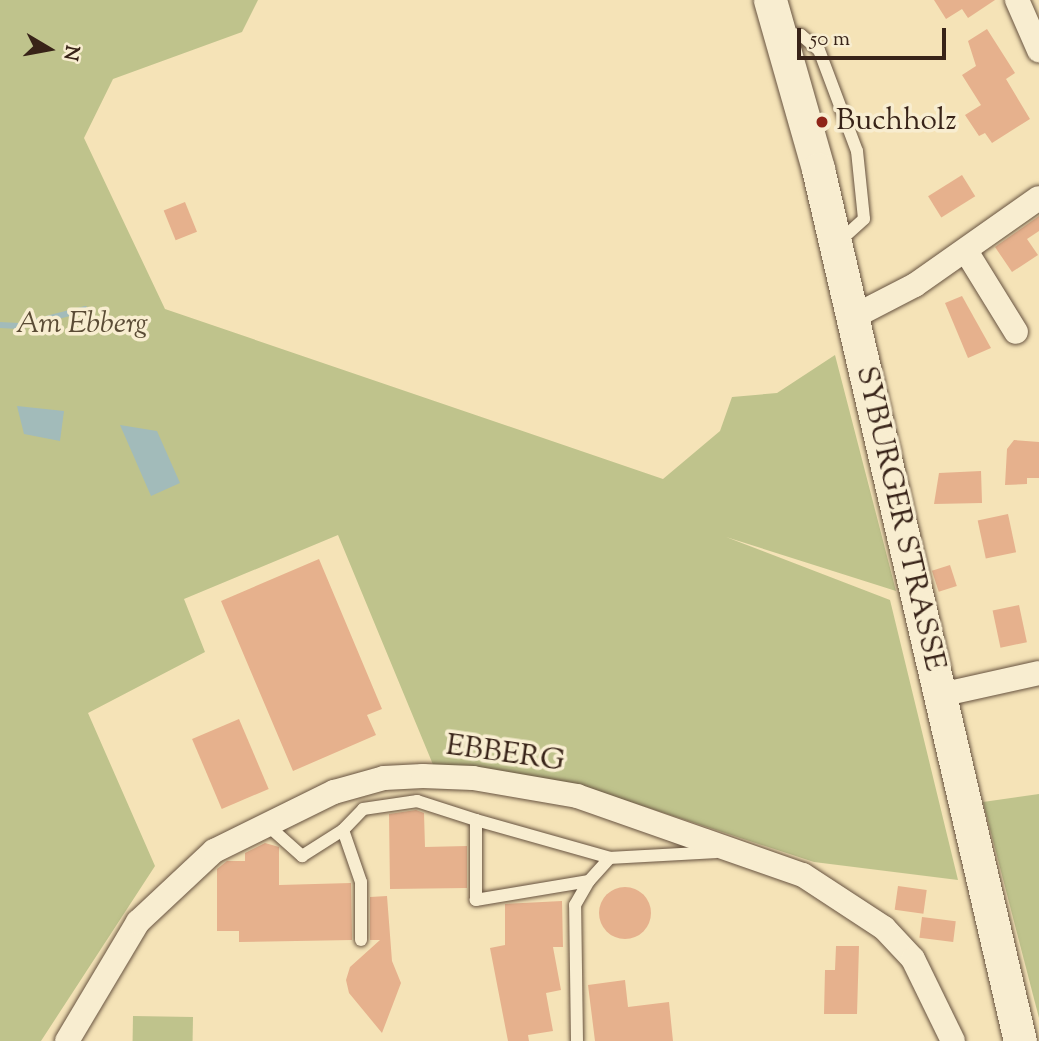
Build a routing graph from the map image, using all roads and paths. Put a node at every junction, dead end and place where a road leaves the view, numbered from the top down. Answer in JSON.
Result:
{"nodes":[{"id":1,"x":770,"y":0,"type":"edge"},
{"id":2,"x":1017,"y":0,"type":"edge"},
{"id":3,"x":1039,"y":50,"type":"edge"},
{"id":4,"x":1039,"y":198,"type":"edge"},
{"id":5,"x":966,"y":251,"type":"junction"},
{"id":6,"x":853,"y":317,"type":"junction"},
{"id":7,"x":1016,"y":332,"type":"dead end"},
{"id":8,"x":1039,"y":673,"type":"edge"},
{"id":9,"x":940,"y":695,"type":"junction"},
{"id":10,"x":476,"y":820,"type":"junction"},
{"id":11,"x":265,"y":823,"type":"junction"},
{"id":12,"x":343,"y":830,"type":"junction"},
{"id":13,"x":734,"y":851,"type":"junction"},
{"id":14,"x":610,"y":858,"type":"junction"},
{"id":15,"x":589,"y":881,"type":"junction"},
{"id":16,"x":361,"y":940,"type":"dead end"},
{"id":17,"x":67,"y":1041,"type":"edge"},
{"id":18,"x":577,"y":1041,"type":"edge"},
{"id":19,"x":953,"y":1041,"type":"edge"},
{"id":20,"x":1020,"y":1041,"type":"edge"}],
"edges":[{"from":1,"to":6,"type":"street","name":"SYBURGER STRASSE"},
{"from":2,"to":3,"type":"street"},
{"from":4,"to":5,"type":"street"},
{"from":5,"to":6,"type":"street"},
{"from":5,"to":7,"type":"street"},
{"from":6,"to":9,"type":"street","name":"SYBURGER STRASSE"},
{"from":8,"to":9,"type":"street"},
{"from":9,"to":20,"type":"street","name":"SYBURGER STRASSE"},
{"from":10,"to":12,"type":"lane"},
{"from":10,"to":14,"type":"lane"},
{"from":10,"to":15,"type":"lane"},
{"from":11,"to":12,"type":"lane"},
{"from":11,"to":13,"type":"street","name":"EBBERG"},
{"from":11,"to":17,"type":"street","name":"EBBERG"},
{"from":12,"to":16,"type":"lane"},
{"from":13,"to":14,"type":"lane"},
{"from":13,"to":19,"type":"street","name":"EBBERG"},
{"from":14,"to":15,"type":"lane"},
{"from":15,"to":18,"type":"lane"}]}
